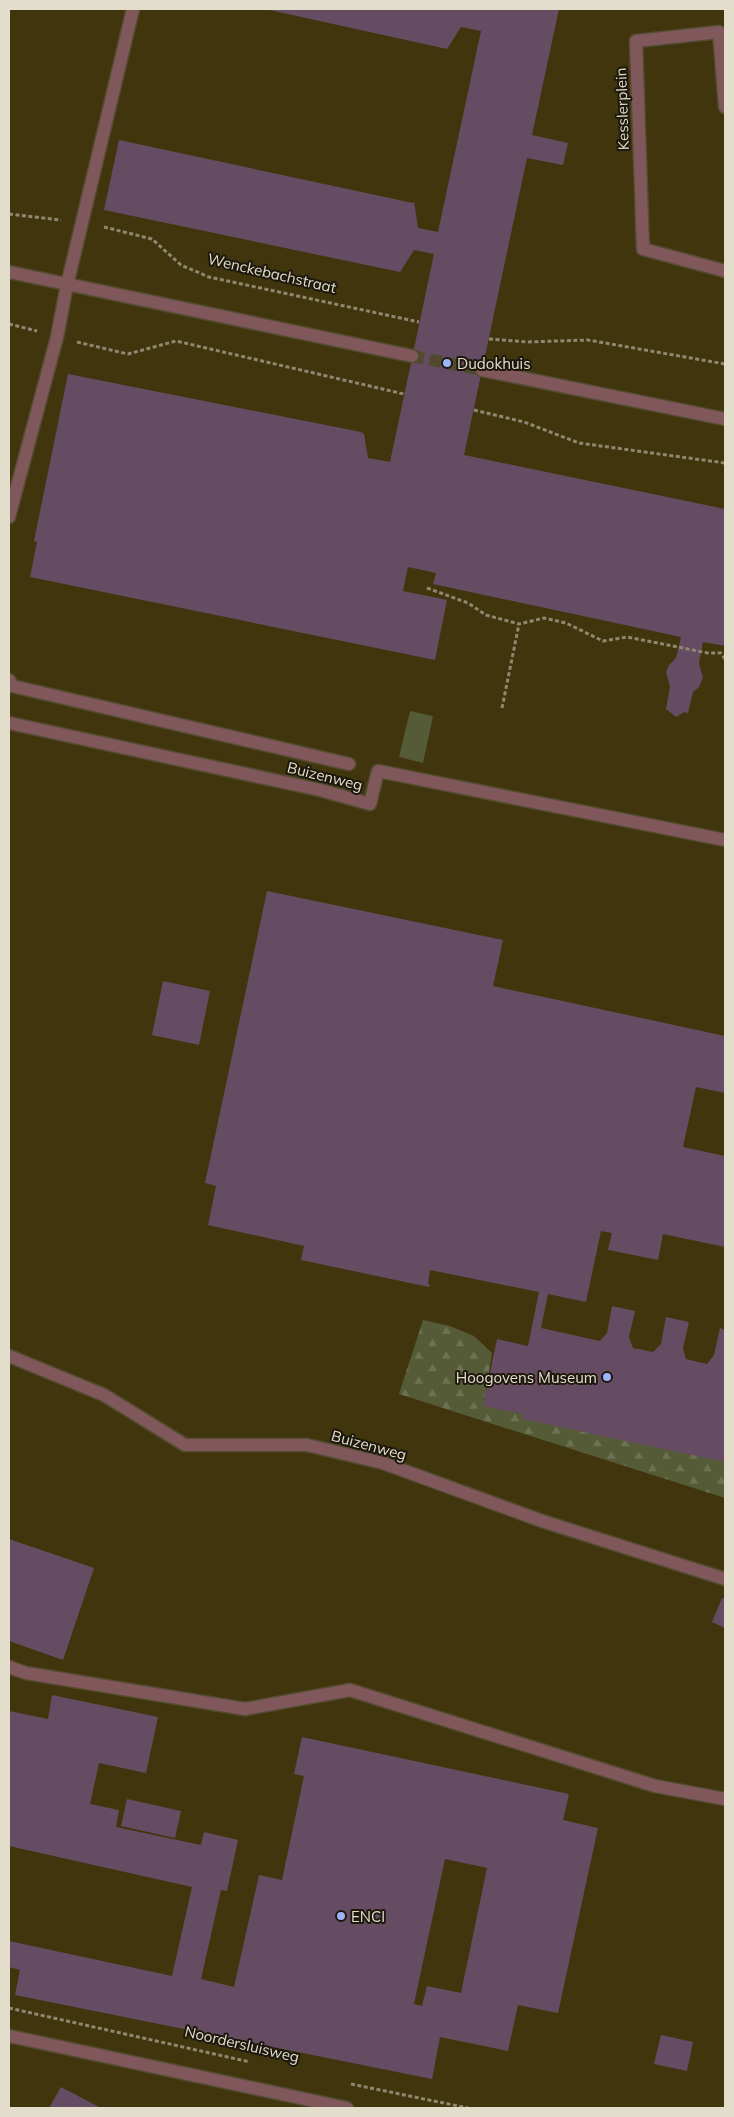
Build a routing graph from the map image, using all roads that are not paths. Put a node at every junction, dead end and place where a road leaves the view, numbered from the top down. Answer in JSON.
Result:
{"nodes":[{"id":1,"x":133,"y":9,"type":"edge"},
{"id":2,"x":725,"y":107,"type":"edge"},
{"id":3,"x":725,"y":271,"type":"edge"},
{"id":4,"x":9,"y":272,"type":"edge"},
{"id":5,"x":67,"y":285,"type":"junction"},
{"id":6,"x":412,"y":356,"type":"tunnel mouth"},
{"id":7,"x":482,"y":370,"type":"tunnel mouth"},
{"id":8,"x":725,"y":419,"type":"edge"},
{"id":9,"x":9,"y":517,"type":"edge"},
{"id":10,"x":9,"y":680,"type":"edge"},
{"id":11,"x":9,"y":724,"type":"edge"},
{"id":12,"x":349,"y":764,"type":"dead end"},
{"id":13,"x":725,"y":840,"type":"edge"},
{"id":14,"x":9,"y":1356,"type":"edge"},
{"id":15,"x":725,"y":1579,"type":"edge"},
{"id":16,"x":9,"y":1667,"type":"edge"},
{"id":17,"x":725,"y":1799,"type":"edge"},
{"id":18,"x":9,"y":2036,"type":"edge"},
{"id":19,"x":347,"y":2108,"type":"edge"}],
"edges":[{"from":1,"to":5,"type":"street"},
{"from":2,"to":3,"type":"street","name":"Kesslerplein"},
{"from":4,"to":5,"type":"street"},
{"from":5,"to":6,"type":"street"},
{"from":5,"to":9,"type":"street"},
{"from":7,"to":8,"type":"street"},
{"from":10,"to":12,"type":"street"},
{"from":11,"to":13,"type":"street","name":"Buizenweg"},
{"from":14,"to":15,"type":"street","name":"Buizenweg"},
{"from":16,"to":17,"type":"street"},
{"from":18,"to":19,"type":"street"}]}
